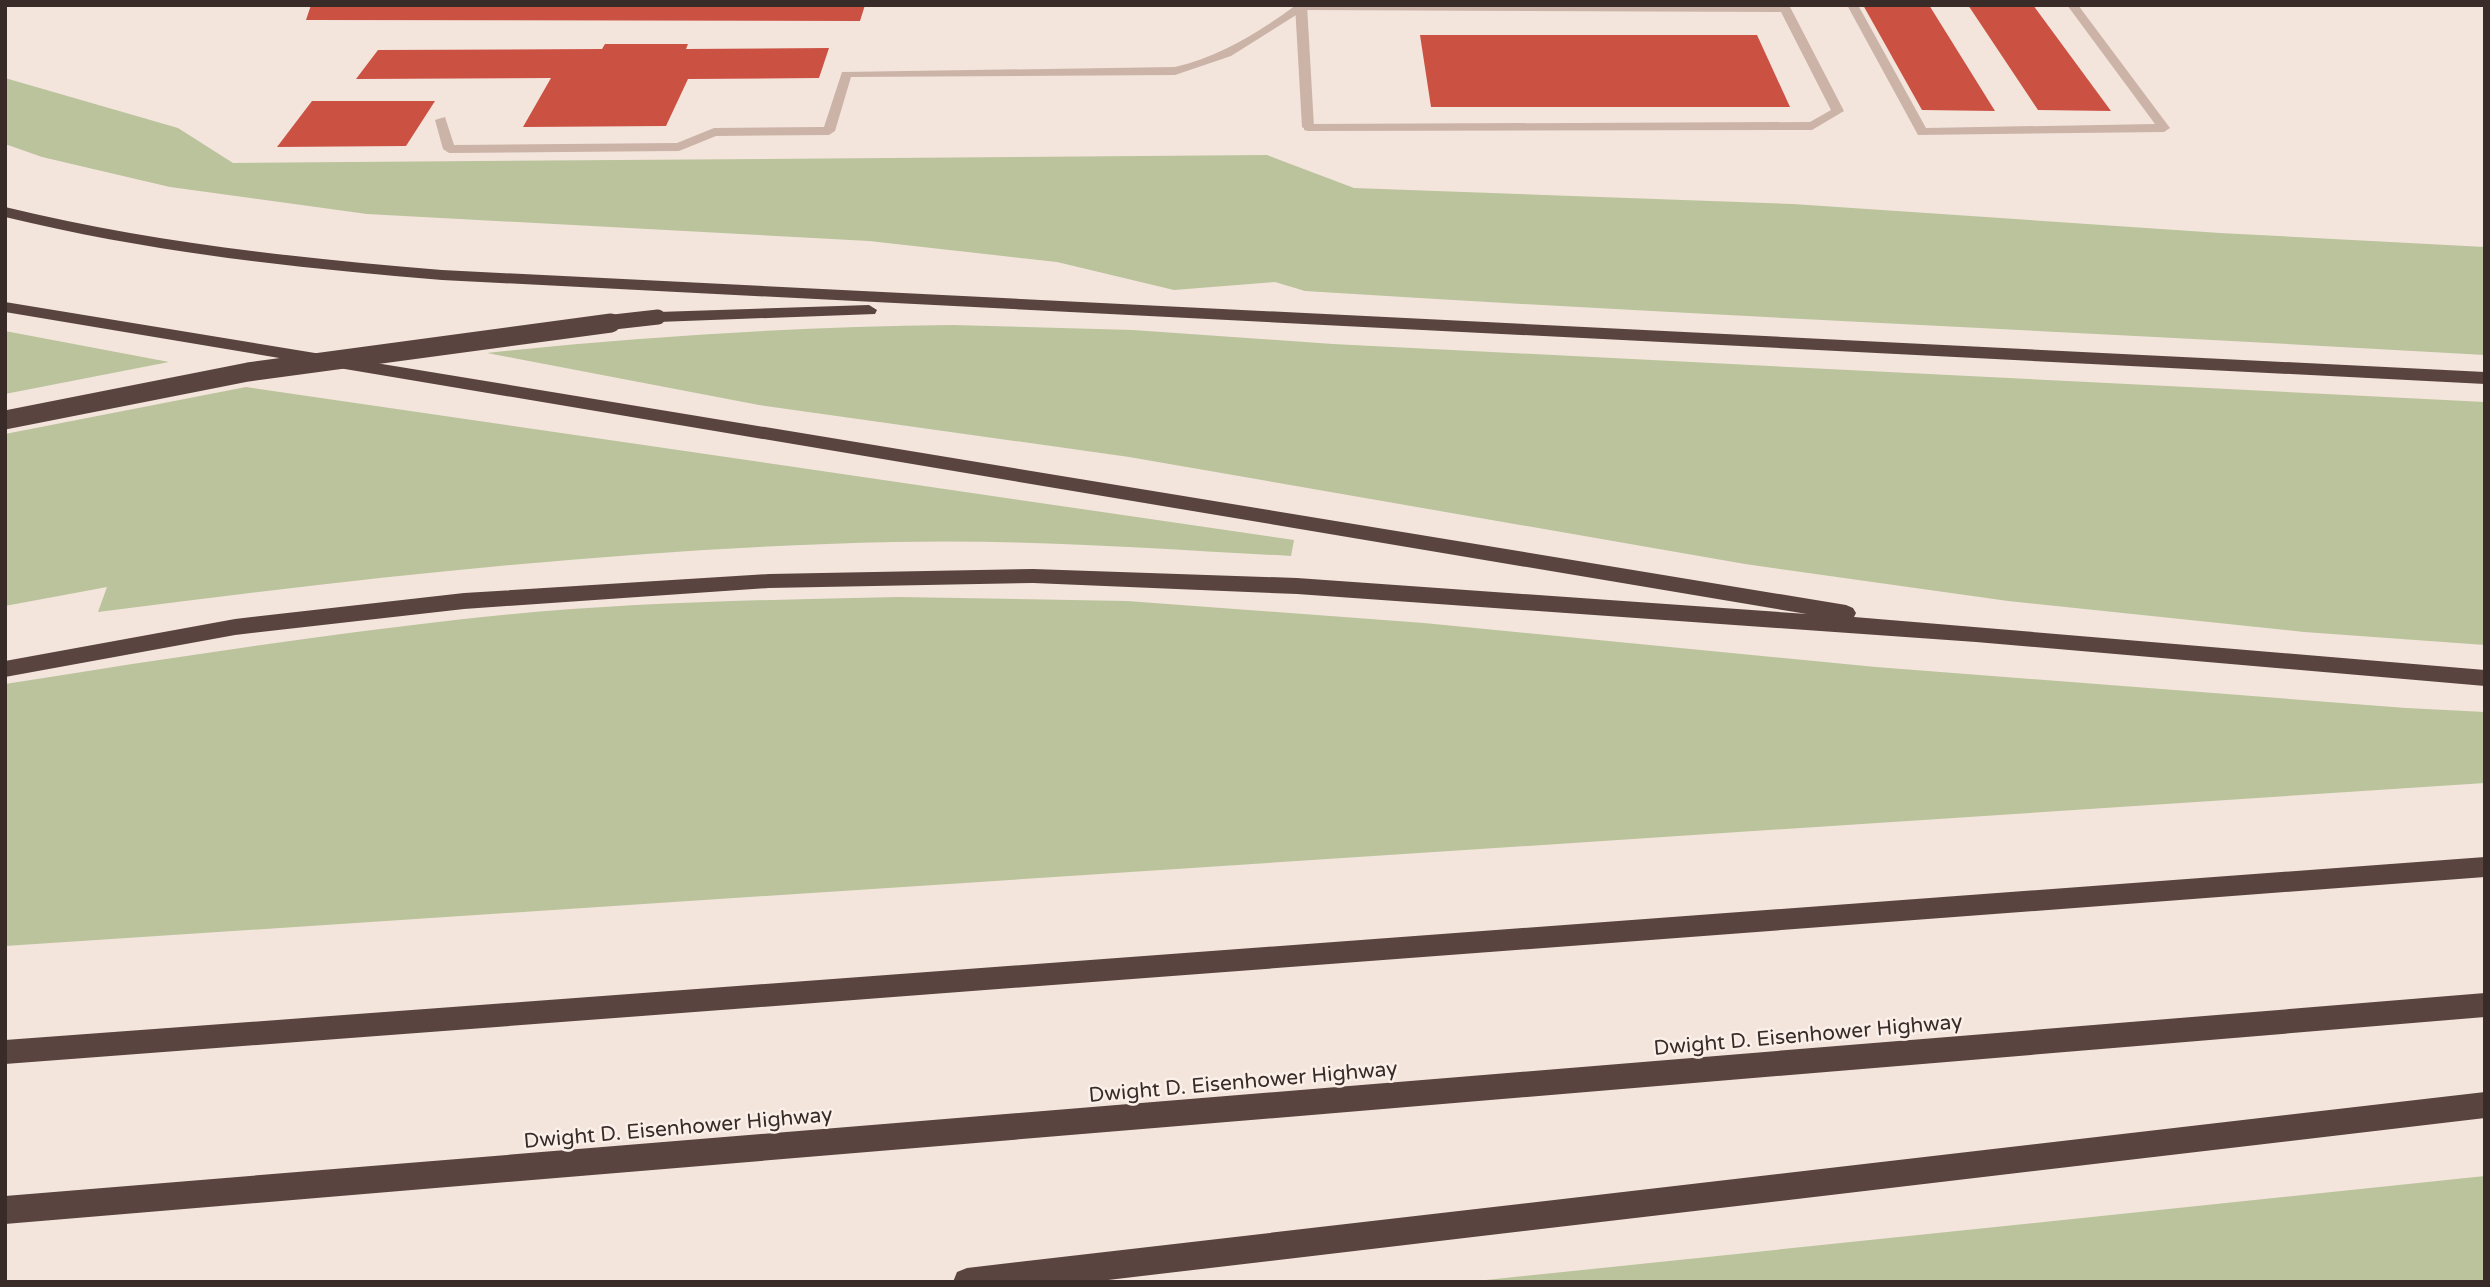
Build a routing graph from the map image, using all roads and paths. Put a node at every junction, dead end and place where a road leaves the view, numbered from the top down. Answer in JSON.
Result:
{"nodes":[{"id":1,"x":1852,"y":5,"type":"edge"},
{"id":2,"x":2072,"y":5,"type":"edge"},
{"id":3,"x":1301,"y":6,"type":"edge"},
{"id":4,"x":1784,"y":7,"type":"edge"},
{"id":5,"x":440,"y":120,"type":"dead end"},
{"id":6,"x":5,"y":212,"type":"edge"},
{"id":7,"x":5,"y":307,"type":"edge"},
{"id":8,"x":1141,"y":311,"type":"junction"},
{"id":9,"x":2485,"y":378,"type":"edge"},
{"id":10,"x":5,"y":420,"type":"edge"},
{"id":11,"x":1976,"y":634,"type":"junction"},
{"id":12,"x":5,"y":668,"type":"edge"},
{"id":13,"x":2485,"y":678,"type":"edge"},
{"id":14,"x":2485,"y":867,"type":"edge"},
{"id":15,"x":2485,"y":1005,"type":"edge"},
{"id":16,"x":5,"y":1052,"type":"edge"},
{"id":17,"x":2485,"y":1105,"type":"edge"},
{"id":18,"x":5,"y":1212,"type":"edge"},
{"id":19,"x":967,"y":1282,"type":"edge"}],
"edges":[{"from":1,"to":2,"type":"street"},
{"from":3,"to":4,"type":"street"},
{"from":3,"to":4,"type":"street"},
{"from":3,"to":5,"type":"street"},
{"from":6,"to":8,"type":"highway"},
{"from":7,"to":11,"type":"highway"},
{"from":8,"to":9,"type":"highway"},
{"from":8,"to":10,"type":"highway","bridge":true},
{"from":11,"to":12,"type":"highway"},
{"from":11,"to":13,"type":"highway"},
{"from":14,"to":16,"type":"highway"},
{"from":15,"to":18,"type":"highway","name":"Dwight D. Eisenhower Highway"},
{"from":17,"to":19,"type":"highway"}]}
